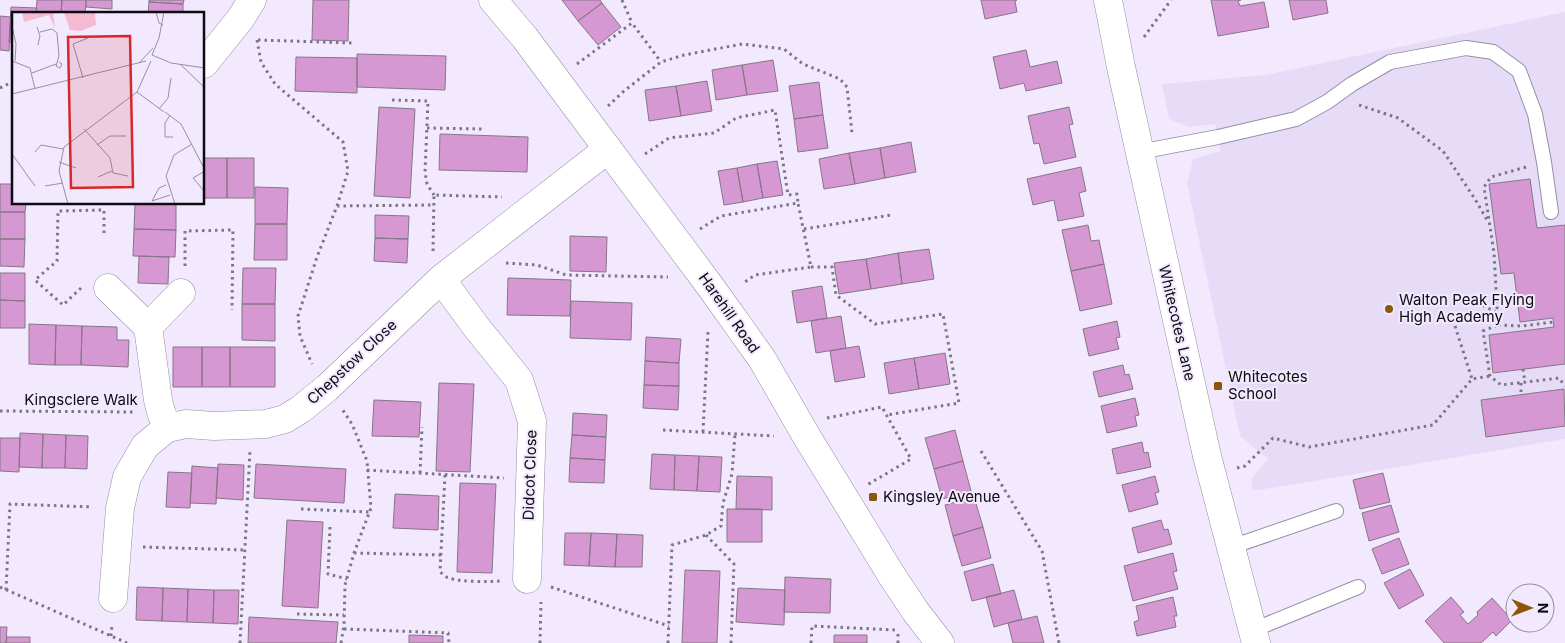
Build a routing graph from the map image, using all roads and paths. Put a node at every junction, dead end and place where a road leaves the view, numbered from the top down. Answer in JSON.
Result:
{"nodes":[{"id":1,"x":492,"y":0,"type":"edge"},
{"id":2,"x":622,"y":0,"type":"edge"},
{"id":3,"x":1108,"y":0,"type":"edge"},
{"id":4,"x":1171,"y":0,"type":"edge"},
{"id":5,"x":246,"y":9,"type":"edge"},
{"id":6,"x":632,"y":23,"type":"junction"},
{"id":7,"x":257,"y":40,"type":"junction"},
{"id":8,"x":354,"y":43,"type":"dead end"},
{"id":9,"x":661,"y":62,"type":"junction"},
{"id":10,"x":205,"y":63,"type":"edge"},
{"id":11,"x":1121,"y":67,"type":"junction"},
{"id":12,"x":556,"y":80,"type":"junction"},
{"id":13,"x":12,"y":82,"type":"edge"},
{"id":14,"x":0,"y":88,"type":"edge"},
{"id":15,"x":392,"y":100,"type":"dead end"},
{"id":16,"x":1327,"y":102,"type":"junction"},
{"id":17,"x":589,"y":123,"type":"junction"},
{"id":18,"x":427,"y":128,"type":"junction"},
{"id":19,"x":482,"y":129,"type":"dead end"},
{"id":20,"x":852,"y":133,"type":"dead end"},
{"id":21,"x":1139,"y":152,"type":"junction"},
{"id":22,"x":615,"y":159,"type":"junction"},
{"id":23,"x":1544,"y":162,"type":"junction"},
{"id":24,"x":434,"y":195,"type":"junction"},
{"id":25,"x":545,"y":197,"type":"junction"},
{"id":26,"x":798,"y":203,"type":"junction"},
{"id":27,"x":434,"y":205,"type":"junction"},
{"id":28,"x":337,"y":206,"type":"junction"},
{"id":29,"x":1551,"y":212,"type":"dead end"},
{"id":30,"x":891,"y":215,"type":"dead end"},
{"id":31,"x":1489,"y":222,"type":"junction"},
{"id":32,"x":804,"y":230,"type":"junction"},
{"id":33,"x":104,"y":236,"type":"dead end"},
{"id":34,"x":678,"y":243,"type":"junction"},
{"id":35,"x":463,"y":262,"type":"junction"},
{"id":36,"x":811,"y":267,"type":"junction"},
{"id":37,"x":437,"y":283,"type":"junction"},
{"id":38,"x":711,"y":287,"type":"junction"},
{"id":39,"x":108,"y":288,"type":"joint"},
{"id":40,"x":181,"y":293,"type":"joint"},
{"id":41,"x":1477,"y":302,"type":"dead end"},
{"id":42,"x":232,"y":310,"type":"dead end"},
{"id":43,"x":1497,"y":313,"type":"junction"},
{"id":44,"x":1554,"y":322,"type":"dead end"},
{"id":45,"x":1498,"y":325,"type":"junction"},
{"id":46,"x":1455,"y":326,"type":"dead end"},
{"id":47,"x":148,"y":328,"type":"junction"},
{"id":48,"x":1523,"y":369,"type":"dead end"},
{"id":49,"x":1490,"y":376,"type":"junction"},
{"id":50,"x":1472,"y":379,"type":"junction"},
{"id":51,"x":1523,"y":383,"type":"junction"},
{"id":52,"x":1565,"y":385,"type":"edge"},
{"id":53,"x":327,"y":388,"type":"junction"},
{"id":54,"x":1521,"y":394,"type":"dead end"},
{"id":55,"x":0,"y":411,"type":"edge"},
{"id":56,"x":886,"y":415,"type":"junction"},
{"id":57,"x":164,"y":420,"type":"junction"},
{"id":58,"x":251,"y":424,"type":"junction"},
{"id":59,"x":422,"y":427,"type":"dead end"},
{"id":60,"x":663,"y":430,"type":"dead end"},
{"id":61,"x":804,"y":431,"type":"junction"},
{"id":62,"x":703,"y":432,"type":"junction"},
{"id":63,"x":735,"y":434,"type":"junction"},
{"id":64,"x":981,"y":451,"type":"dead end"},
{"id":65,"x":367,"y":470,"type":"junction"},
{"id":66,"x":420,"y":473,"type":"junction"},
{"id":67,"x":445,"y":474,"type":"junction"},
{"id":68,"x":1212,"y":475,"type":"junction"},
{"id":69,"x":530,"y":480,"type":"junction"},
{"id":70,"x":845,"y":498,"type":"junction"},
{"id":71,"x":120,"y":508,"type":"junction"},
{"id":72,"x":301,"y":509,"type":"dead end"},
{"id":73,"x":1336,"y":511,"type":"dead end"},
{"id":74,"x":369,"y":512,"type":"junction"},
{"id":75,"x":330,"y":527,"type":"dead end"},
{"id":76,"x":706,"y":535,"type":"junction"},
{"id":77,"x":117,"y":546,"type":"junction"},
{"id":78,"x":1231,"y":547,"type":"junction"},
{"id":79,"x":245,"y":550,"type":"junction"},
{"id":80,"x":354,"y":553,"type":"junction"},
{"id":81,"x":441,"y":555,"type":"junction"},
{"id":82,"x":347,"y":578,"type":"junction"},
{"id":83,"x":534,"y":582,"type":"junction"},
{"id":84,"x":0,"y":587,"type":"edge"},
{"id":85,"x":1358,"y":587,"type":"dead end"},
{"id":86,"x":6,"y":590,"type":"junction"},
{"id":87,"x":113,"y":598,"type":"dead end"},
{"id":88,"x":297,"y":614,"type":"dead end"},
{"id":89,"x":344,"y":615,"type":"junction"},
{"id":90,"x":669,"y":626,"type":"junction"},
{"id":91,"x":344,"y":629,"type":"junction"},
{"id":92,"x":900,"y":630,"type":"dead end"},
{"id":93,"x":1254,"y":636,"type":"edge"},
{"id":94,"x":128,"y":643,"type":"edge"},
{"id":95,"x":240,"y":643,"type":"edge"},
{"id":96,"x":342,"y":643,"type":"edge"},
{"id":97,"x":449,"y":643,"type":"edge"},
{"id":98,"x":540,"y":643,"type":"edge"},
{"id":99,"x":668,"y":643,"type":"edge"},
{"id":100,"x":731,"y":643,"type":"edge"},
{"id":101,"x":811,"y":643,"type":"edge"},
{"id":102,"x":940,"y":643,"type":"edge"},
{"id":103,"x":1059,"y":643,"type":"edge"}],
"edges":[{"from":1,"to":12,"type":"street","name":"Harehill Road"},
{"from":2,"to":6,"type":"path"},
{"from":3,"to":11,"type":"street","name":"Whitecotes Lane"},
{"from":4,"to":11,"type":"path"},
{"from":5,"to":7,"type":"path"},
{"from":5,"to":10,"type":"street"},
{"from":6,"to":9,"type":"path"},
{"from":6,"to":12,"type":"path"},
{"from":7,"to":8,"type":"path"},
{"from":7,"to":28,"type":"path"},
{"from":9,"to":17,"type":"path"},
{"from":9,"to":20,"type":"path"},
{"from":11,"to":21,"type":"street","name":"Whitecotes Lane"},
{"from":12,"to":17,"type":"street","name":"Harehill Road"},
{"from":13,"to":14,"type":"path"},
{"from":15,"to":18,"type":"path"},
{"from":16,"to":21,"type":"lane"},
{"from":16,"to":23,"type":"lane"},
{"from":16,"to":31,"type":"path"},
{"from":17,"to":22,"type":"street","name":"Harehill Road"},
{"from":18,"to":19,"type":"path"},
{"from":18,"to":24,"type":"path"},
{"from":21,"to":68,"type":"street","name":"Whitecotes Lane"},
{"from":22,"to":25,"type":"street","name":"Chepstow Close"},
{"from":22,"to":26,"type":"path"},
{"from":22,"to":34,"type":"street","name":"Harehill Road"},
{"from":23,"to":29,"type":"lane"},
{"from":23,"to":31,"type":"path"},
{"from":24,"to":25,"type":"path"},
{"from":24,"to":27,"type":"path"},
{"from":25,"to":35,"type":"street","name":"Chepstow Close"},
{"from":26,"to":32,"type":"path"},
{"from":26,"to":34,"type":"path"},
{"from":27,"to":28,"type":"path"},
{"from":27,"to":37,"type":"path"},
{"from":28,"to":53,"type":"path"},
{"from":30,"to":32,"type":"path"},
{"from":31,"to":43,"type":"path"},
{"from":32,"to":36,"type":"path"},
{"from":33,"to":39,"type":"path"},
{"from":34,"to":38,"type":"street","name":"Harehill Road"},
{"from":35,"to":37,"type":"street","name":"Chepstow Close"},
{"from":35,"to":38,"type":"path"},
{"from":36,"to":38,"type":"path"},
{"from":36,"to":56,"type":"path"},
{"from":37,"to":53,"type":"street","name":"Chepstow Close"},
{"from":37,"to":69,"type":"street","name":"Didcot Close"},
{"from":38,"to":61,"type":"street","name":"Harehill Road"},
{"from":38,"to":62,"type":"path"},
{"from":39,"to":47,"type":"street"},
{"from":40,"to":42,"type":"path"},
{"from":40,"to":47,"type":"street"},
{"from":41,"to":43,"type":"path"},
{"from":43,"to":45,"type":"path"},
{"from":44,"to":45,"type":"path"},
{"from":45,"to":49,"type":"path"},
{"from":46,"to":50,"type":"path"},
{"from":47,"to":57,"type":"street"},
{"from":48,"to":51,"type":"path"},
{"from":49,"to":50,"type":"path"},
{"from":49,"to":51,"type":"path"},
{"from":50,"to":68,"type":"path"},
{"from":51,"to":52,"type":"path"},
{"from":51,"to":54,"type":"path"},
{"from":53,"to":58,"type":"street","name":"Chepstow Close"},
{"from":53,"to":65,"type":"path"},
{"from":55,"to":57,"type":"path","name":"Kingsclere Walk"},
{"from":56,"to":61,"type":"path"},
{"from":56,"to":70,"type":"path"},
{"from":57,"to":58,"type":"street","name":"Chepstow Close"},
{"from":57,"to":71,"type":"street"},
{"from":58,"to":79,"type":"path"},
{"from":59,"to":66,"type":"path"},
{"from":60,"to":62,"type":"path"},
{"from":61,"to":63,"type":"path"},
{"from":61,"to":70,"type":"street","name":"Harehill Road"},
{"from":62,"to":63,"type":"path"},
{"from":63,"to":76,"type":"path"},
{"from":64,"to":103,"type":"path"},
{"from":65,"to":66,"type":"path"},
{"from":65,"to":74,"type":"path"},
{"from":66,"to":67,"type":"path"},
{"from":67,"to":69,"type":"path"},
{"from":67,"to":81,"type":"path"},
{"from":68,"to":78,"type":"street","name":"Whitecotes Lane"},
{"from":69,"to":83,"type":"street","name":"Didcot Close"},
{"from":70,"to":102,"type":"street","name":"Harehill Road"},
{"from":71,"to":77,"type":"street"},
{"from":71,"to":86,"type":"path"},
{"from":72,"to":74,"type":"path"},
{"from":73,"to":78,"type":"lane"},
{"from":74,"to":80,"type":"path"},
{"from":75,"to":82,"type":"path"},
{"from":76,"to":90,"type":"path"},
{"from":76,"to":100,"type":"path"},
{"from":77,"to":79,"type":"path"},
{"from":77,"to":87,"type":"street"},
{"from":78,"to":93,"type":"street","name":"Whitecotes Lane"},
{"from":79,"to":95,"type":"path"},
{"from":80,"to":81,"type":"path"},
{"from":80,"to":82,"type":"path"},
{"from":81,"to":83,"type":"path"},
{"from":82,"to":89,"type":"path"},
{"from":83,"to":90,"type":"path"},
{"from":83,"to":98,"type":"path"},
{"from":84,"to":86,"type":"path"},
{"from":85,"to":93,"type":"lane"},
{"from":86,"to":94,"type":"path"},
{"from":88,"to":89,"type":"path"},
{"from":89,"to":91,"type":"path"},
{"from":90,"to":99,"type":"path"},
{"from":91,"to":96,"type":"path"},
{"from":91,"to":97,"type":"path"},
{"from":92,"to":101,"type":"path"}]}
